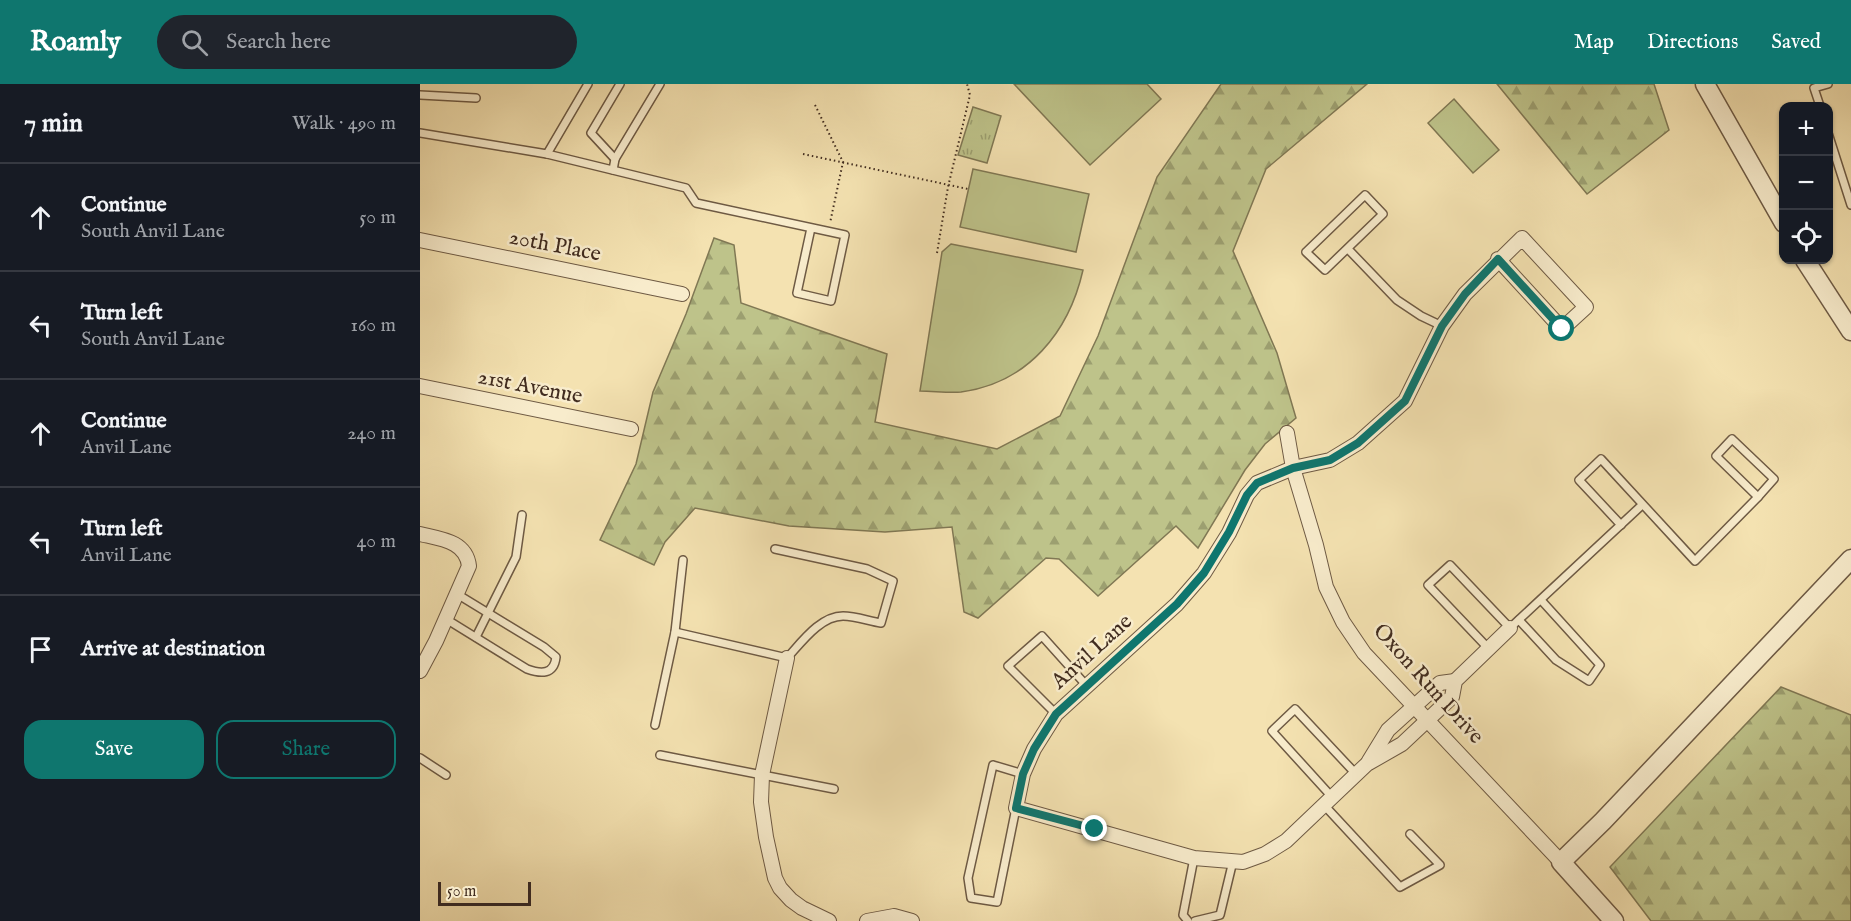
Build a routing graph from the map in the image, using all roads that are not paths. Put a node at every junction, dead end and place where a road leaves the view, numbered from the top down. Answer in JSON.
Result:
{"nodes":[{"id":1,"x":588,"y":84,"type":"edge"},
{"id":2,"x":620,"y":84,"type":"edge"},
{"id":3,"x":660,"y":84,"type":"edge"},
{"id":4,"x":1705,"y":84,"type":"edge"},
{"id":5,"x":1828,"y":84,"type":"edge"},
{"id":6,"x":420,"y":95,"type":"edge"},
{"id":7,"x":476,"y":98,"type":"dead end"},
{"id":8,"x":1819,"y":102,"type":"edge"},
{"id":9,"x":420,"y":133,"type":"edge"},
{"id":10,"x":1833,"y":149,"type":"edge"},
{"id":11,"x":547,"y":154,"type":"junction"},
{"id":12,"x":615,"y":159,"type":"junction"},
{"id":13,"x":613,"y":170,"type":"junction"},
{"id":14,"x":1851,"y":206,"type":"edge"},
{"id":15,"x":1779,"y":214,"type":"edge"},
{"id":16,"x":811,"y":228,"type":"junction"},
{"id":17,"x":420,"y":240,"type":"edge"},
{"id":18,"x":1348,"y":249,"type":"junction"},
{"id":19,"x":1498,"y":259,"type":"junction"},
{"id":20,"x":1808,"y":264,"type":"edge"},
{"id":21,"x":682,"y":294,"type":"dead end"},
{"id":22,"x":1849,"y":325,"type":"edge"},
{"id":23,"x":1442,"y":326,"type":"junction"},
{"id":24,"x":420,"y":386,"type":"edge"},
{"id":25,"x":631,"y":429,"type":"dead end"},
{"id":26,"x":1287,"y":433,"type":"dead end"},
{"id":27,"x":1293,"y":468,"type":"junction"},
{"id":28,"x":1758,"y":497,"type":"junction"},
{"id":29,"x":1642,"y":505,"type":"junction"},
{"id":30,"x":522,"y":515,"type":"dead end"},
{"id":31,"x":1621,"y":525,"type":"junction"},
{"id":32,"x":420,"y":534,"type":"edge"},
{"id":33,"x":775,"y":549,"type":"dead end"},
{"id":34,"x":1851,"y":559,"type":"edge"},
{"id":35,"x":683,"y":560,"type":"dead end"},
{"id":36,"x":460,"y":590,"type":"junction"},
{"id":37,"x":1541,"y":600,"type":"junction"},
{"id":38,"x":488,"y":613,"type":"junction"},
{"id":39,"x":446,"y":619,"type":"junction"},
{"id":40,"x":1514,"y":624,"type":"junction"},
{"id":41,"x":675,"y":632,"type":"junction"},
{"id":42,"x":476,"y":637,"type":"junction"},
{"id":43,"x":1488,"y":648,"type":"junction"},
{"id":44,"x":787,"y":658,"type":"junction"},
{"id":45,"x":420,"y":671,"type":"edge"},
{"id":46,"x":1455,"y":681,"type":"junction"},
{"id":47,"x":1086,"y":686,"type":"junction"},
{"id":48,"x":1414,"y":706,"type":"junction"},
{"id":49,"x":1056,"y":714,"type":"junction"},
{"id":50,"x":1427,"y":721,"type":"junction"},
{"id":51,"x":655,"y":725,"type":"dead end"},
{"id":52,"x":660,"y":755,"type":"dead end"},
{"id":53,"x":420,"y":758,"type":"edge"},
{"id":54,"x":1367,"y":764,"type":"junction"},
{"id":55,"x":1023,"y":774,"type":"junction"},
{"id":56,"x":1356,"y":774,"type":"junction"},
{"id":57,"x":446,"y":775,"type":"dead end"},
{"id":58,"x":762,"y":775,"type":"junction"},
{"id":59,"x":834,"y":789,"type":"dead end"},
{"id":60,"x":1328,"y":801,"type":"junction"},
{"id":61,"x":1016,"y":808,"type":"junction"},
{"id":62,"x":1410,"y":834,"type":"dead end"},
{"id":63,"x":1194,"y":858,"type":"junction"},
{"id":64,"x":1233,"y":861,"type":"junction"},
{"id":65,"x":1561,"y":862,"type":"junction"},
{"id":66,"x":829,"y":921,"type":"edge"},
{"id":67,"x":867,"y":921,"type":"edge"},
{"id":68,"x":912,"y":921,"type":"edge"},
{"id":69,"x":1188,"y":921,"type":"edge"},
{"id":70,"x":1195,"y":921,"type":"edge"},
{"id":71,"x":1614,"y":921,"type":"edge"}],
"edges":[{"from":1,"to":11,"type":"lane"},
{"from":2,"to":12,"type":"lane"},
{"from":3,"to":12,"type":"lane"},
{"from":4,"to":15,"type":"street"},
{"from":5,"to":8,"type":"lane"},
{"from":6,"to":7,"type":"lane"},
{"from":9,"to":11,"type":"lane"},
{"from":10,"to":14,"type":"lane"},
{"from":11,"to":13,"type":"lane"},
{"from":12,"to":13,"type":"lane"},
{"from":13,"to":16,"type":"lane"},
{"from":16,"to":16,"type":"lane"},
{"from":17,"to":21,"type":"street","name":"20th Place"},
{"from":18,"to":18,"type":"lane"},
{"from":18,"to":23,"type":"lane"},
{"from":19,"to":19,"type":"street","name":"Anvil Lane"},
{"from":19,"to":23,"type":"street","name":"Anvil Lane"},
{"from":20,"to":22,"type":"street"},
{"from":23,"to":27,"type":"street","name":"Anvil Lane"},
{"from":24,"to":25,"type":"street","name":"21st Avenue"},
{"from":26,"to":27,"type":"street","name":"Oxon Run Drive"},
{"from":27,"to":47,"type":"street","name":"Anvil Lane"},
{"from":27,"to":48,"type":"street","name":"Oxon Run Drive"},
{"from":28,"to":28,"type":"lane"},
{"from":28,"to":29,"type":"lane"},
{"from":29,"to":31,"type":"lane"},
{"from":29,"to":31,"type":"lane"},
{"from":30,"to":38,"type":"lane"},
{"from":31,"to":37,"type":"lane"},
{"from":32,"to":36,"type":"street"},
{"from":33,"to":44,"type":"lane"},
{"from":34,"to":65,"type":"street"},
{"from":35,"to":41,"type":"lane"},
{"from":36,"to":38,"type":"lane"},
{"from":36,"to":39,"type":"street"},
{"from":37,"to":40,"type":"lane"},
{"from":37,"to":40,"type":"lane"},
{"from":38,"to":42,"type":"lane"},
{"from":38,"to":42,"type":"lane"},
{"from":39,"to":42,"type":"lane"},
{"from":39,"to":45,"type":"street"},
{"from":40,"to":43,"type":"street"},
{"from":40,"to":43,"type":"lane"},
{"from":41,"to":44,"type":"lane"},
{"from":41,"to":51,"type":"lane"},
{"from":43,"to":46,"type":"street"},
{"from":44,"to":58,"type":"street"},
{"from":46,"to":48,"type":"street"},
{"from":46,"to":50,"type":"street"},
{"from":47,"to":49,"type":"street","name":"Anvil Lane"},
{"from":47,"to":49,"type":"lane"},
{"from":48,"to":50,"type":"street","name":"Oxon Run Drive"},
{"from":48,"to":54,"type":"street"},
{"from":49,"to":55,"type":"street","name":"Anvil Lane"},
{"from":50,"to":54,"type":"street"},
{"from":50,"to":65,"type":"street","name":"Oxon Run Drive"},
{"from":52,"to":58,"type":"lane"},
{"from":53,"to":57,"type":"lane"},
{"from":54,"to":56,"type":"street"},
{"from":55,"to":61,"type":"street","name":"Anvil Lane"},
{"from":55,"to":61,"type":"lane"},
{"from":56,"to":60,"type":"street"},
{"from":56,"to":60,"type":"lane"},
{"from":58,"to":59,"type":"lane"},
{"from":58,"to":66,"type":"street"},
{"from":60,"to":62,"type":"lane"},
{"from":60,"to":64,"type":"street"},
{"from":61,"to":63,"type":"street"},
{"from":63,"to":64,"type":"street"},
{"from":63,"to":69,"type":"lane"},
{"from":64,"to":70,"type":"lane"},
{"from":65,"to":71,"type":"street","name":"Oxon Run Drive"},
{"from":67,"to":68,"type":"street"}]}
